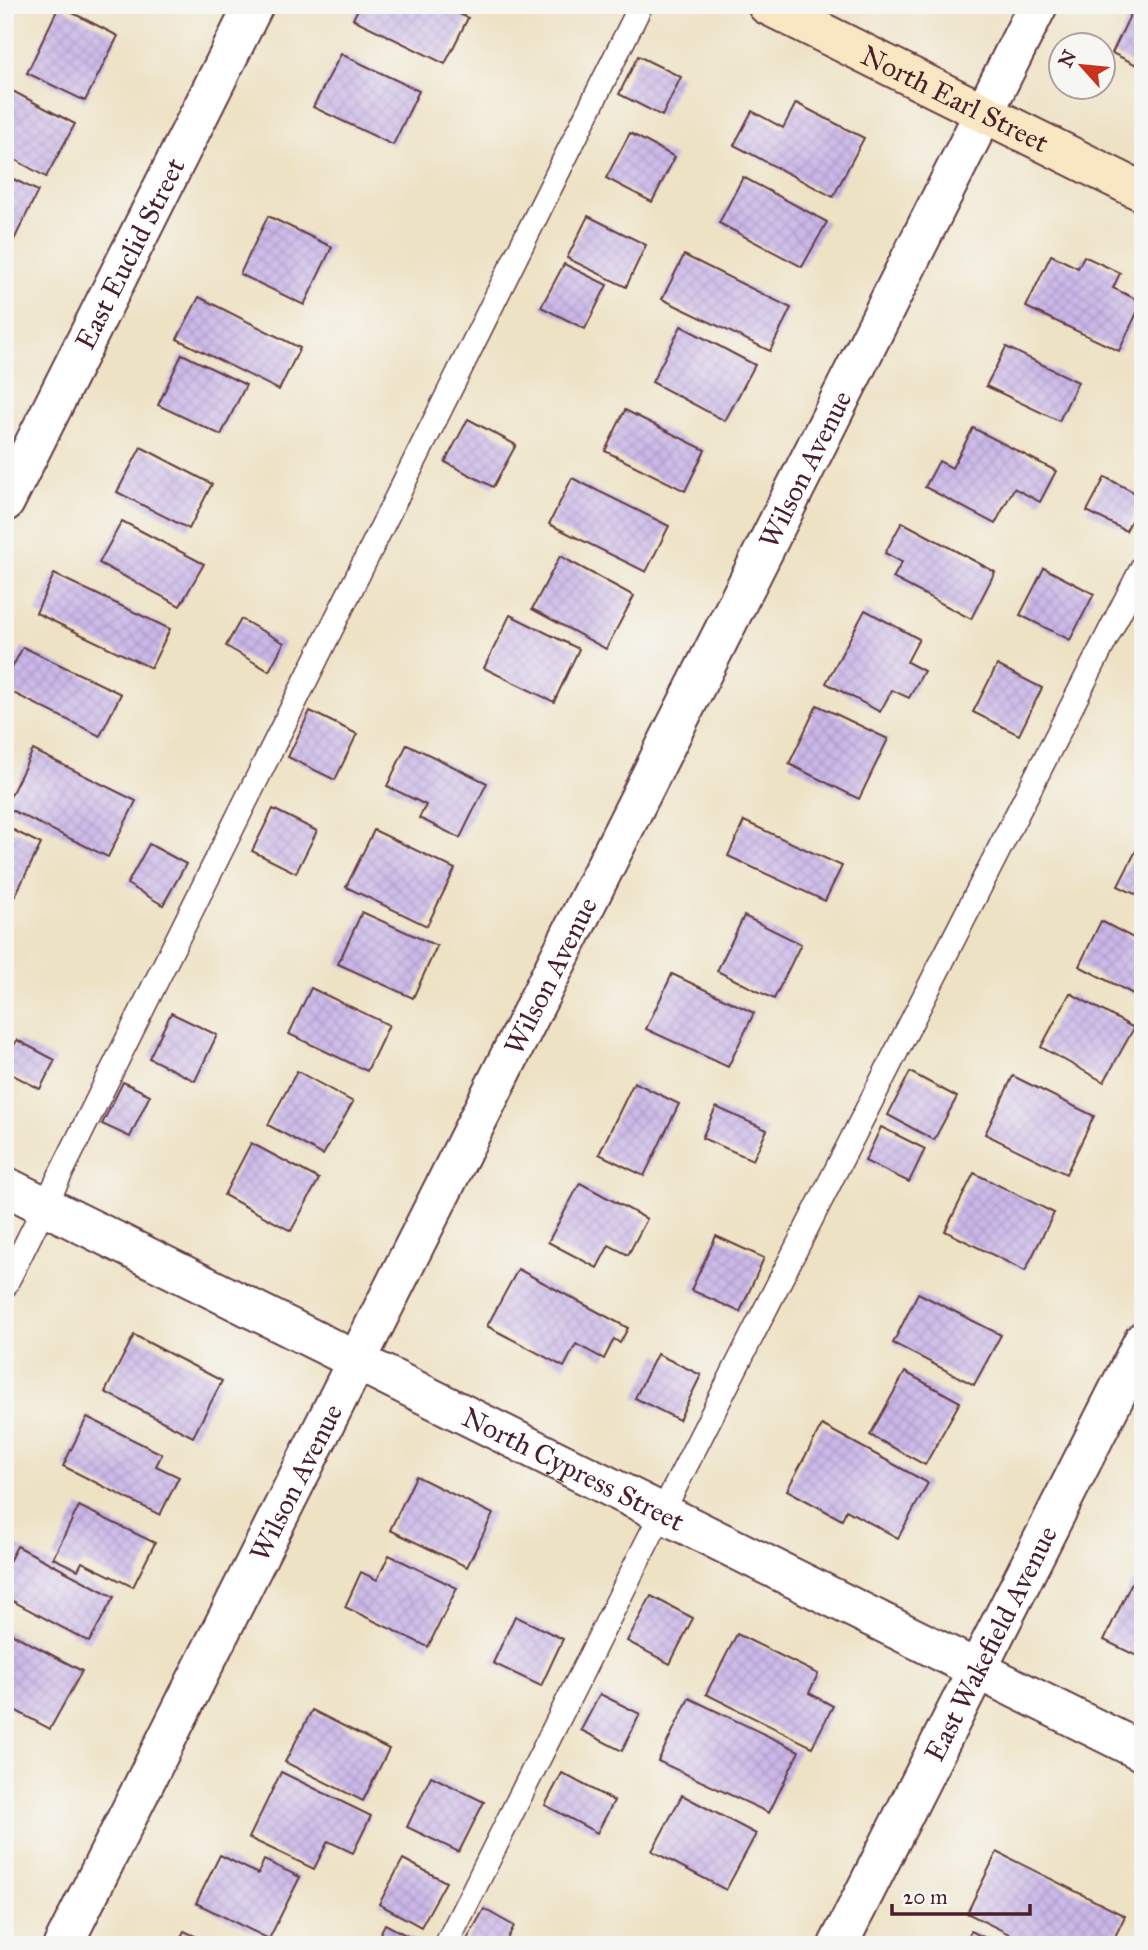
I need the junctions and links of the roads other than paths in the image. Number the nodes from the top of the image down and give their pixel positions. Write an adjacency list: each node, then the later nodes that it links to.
1 (254, 5): 7 (street, East Euclid Street)
2 (640, 5): 10 (lane)
3 (767, 5): 5 (street, North Earl Street)
4 (1038, 5): 5 (street, Wilson Avenue)
5 (981, 113): 6 (street, North Earl Street); 13 (street, Wilson Avenue)
6 (1143, 192)
7 (5, 502)
8 (1143, 566): 14 (lane)
9 (5, 1186): 10 (street, North Cypress Street)
10 (45, 1207): 11 (lane); 13 (street, North Cypress Street)
11 (5, 1286)
12 (1143, 1341): 15 (street, East Wakefield Avenue)
13 (354, 1362): 14 (street, North Cypress Street); 17 (street, Wilson Avenue)
14 (662, 1512): 15 (street, North Cypress Street); 18 (lane)
15 (976, 1670): 16 (street, North Cypress Street); 19 (street, East Wakefield Avenue)
16 (1143, 1752)
17 (64, 1945)
18 (446, 1945)
19 (838, 1945)

